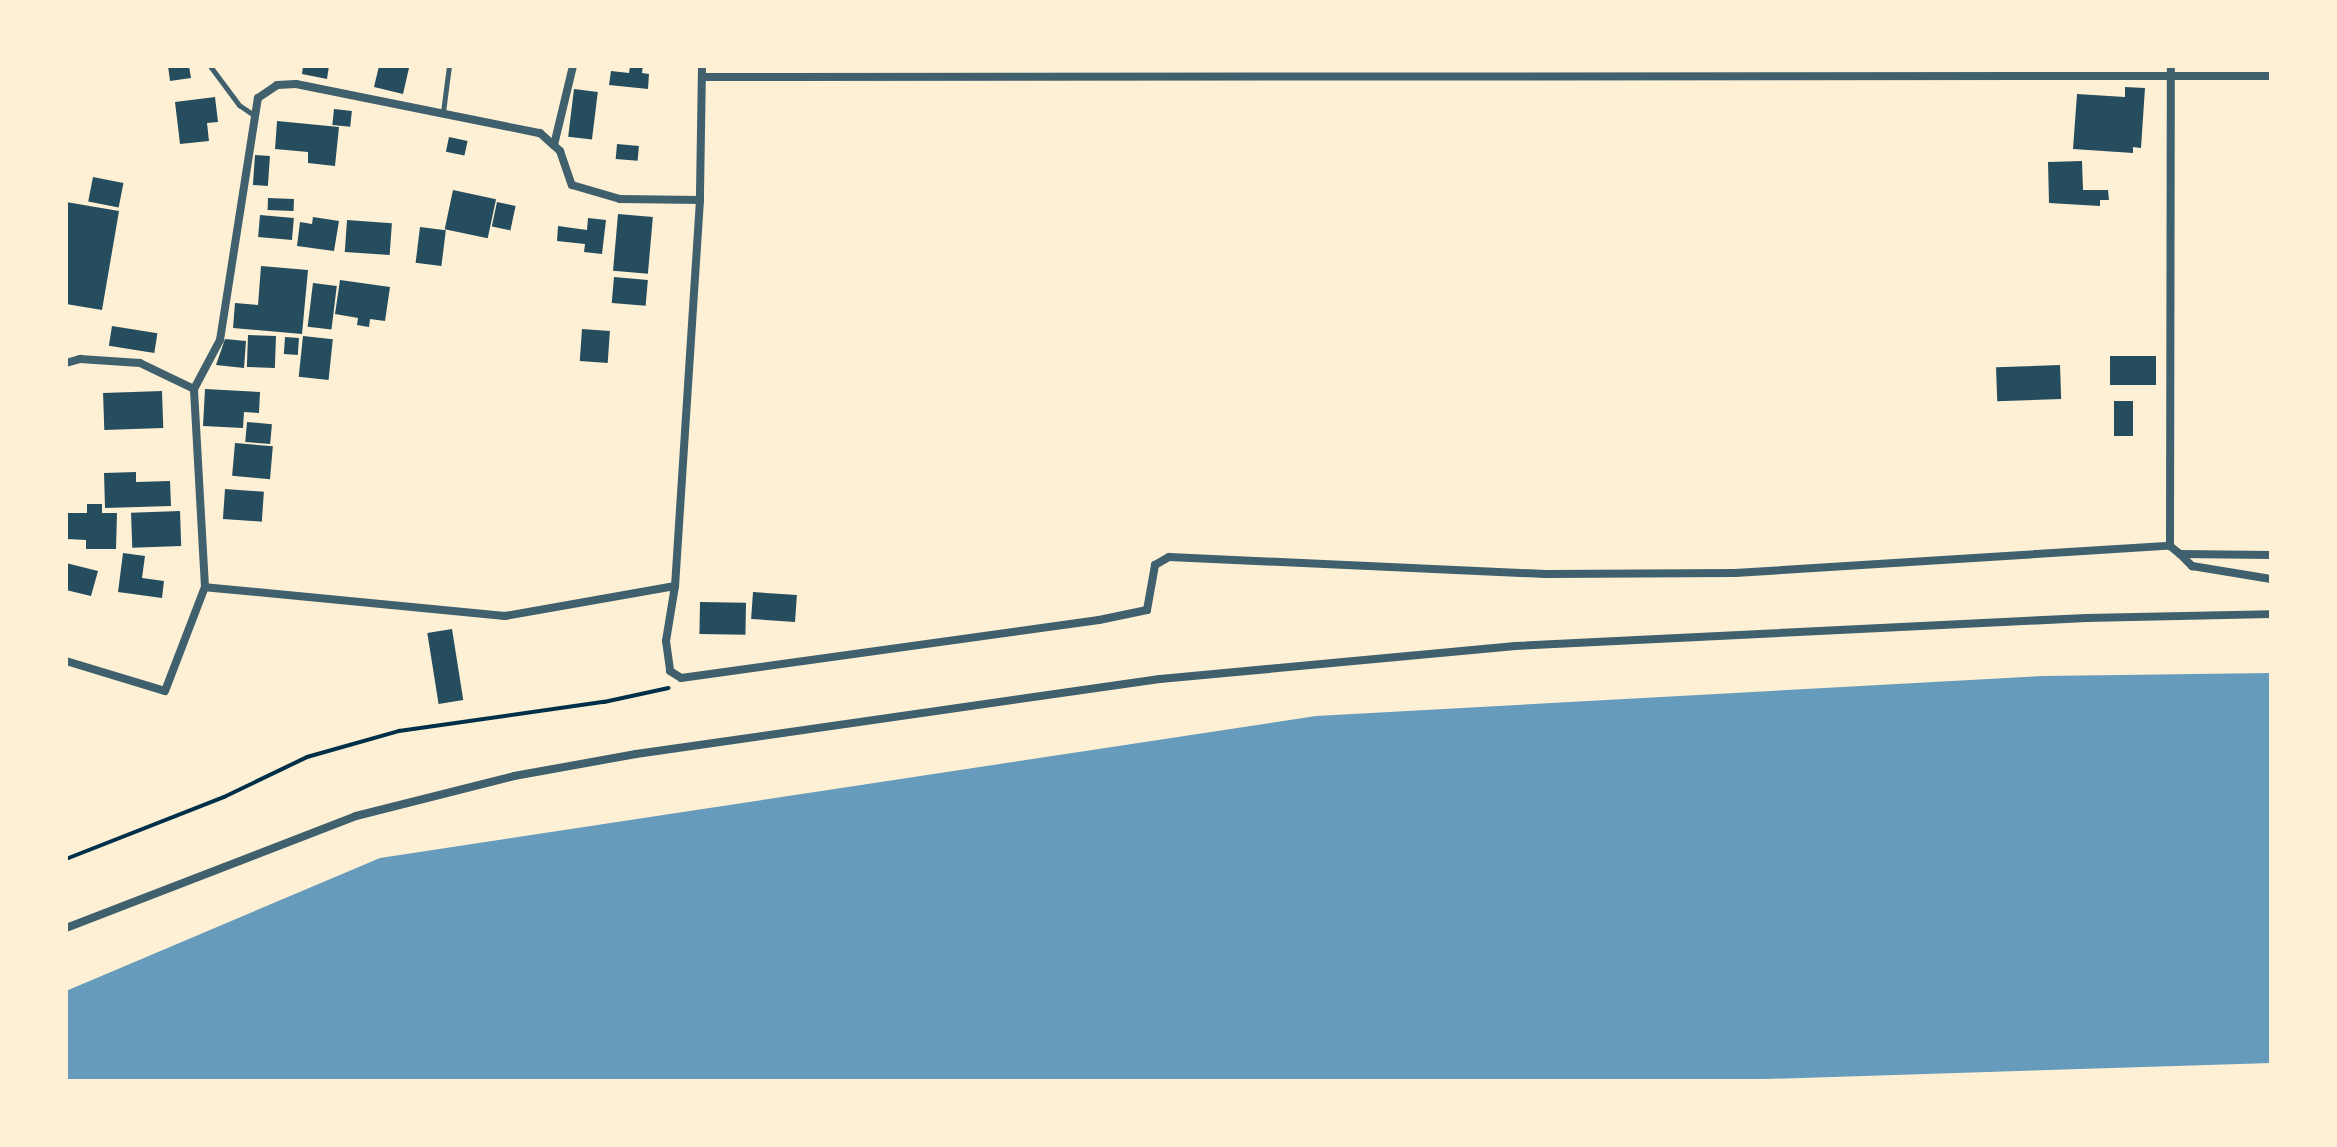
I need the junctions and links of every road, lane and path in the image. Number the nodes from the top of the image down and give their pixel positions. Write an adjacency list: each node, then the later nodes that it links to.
1 (210, 66): 9 (lane)
2 (449, 66): 8 (lane)
3 (573, 66): 10 (street)
4 (702, 66): 7 (street)
5 (2171, 71): 6 (street); 7 (street); 14 (street)
6 (2271, 76)
7 (703, 77): 11 (street)
8 (443, 112): 9 (street); 10 (street)
9 (255, 116): 13 (street)
10 (554, 145): 11 (street)
11 (700, 200): 18 (street)
12 (66, 363): 13 (street)
13 (194, 389): 19 (street)
14 (2170, 546): 15 (street); 22 (street)
15 (2180, 554): 16 (street); 17 (street)
16 (2271, 555)
17 (2271, 579)
18 (675, 586): 19 (street); 22 (street)
19 (205, 587): 21 (street)
20 (2271, 614): 24 (street)
21 (66, 661)
22 (681, 678): 23 (path)
23 (66, 859)
24 (66, 928)

